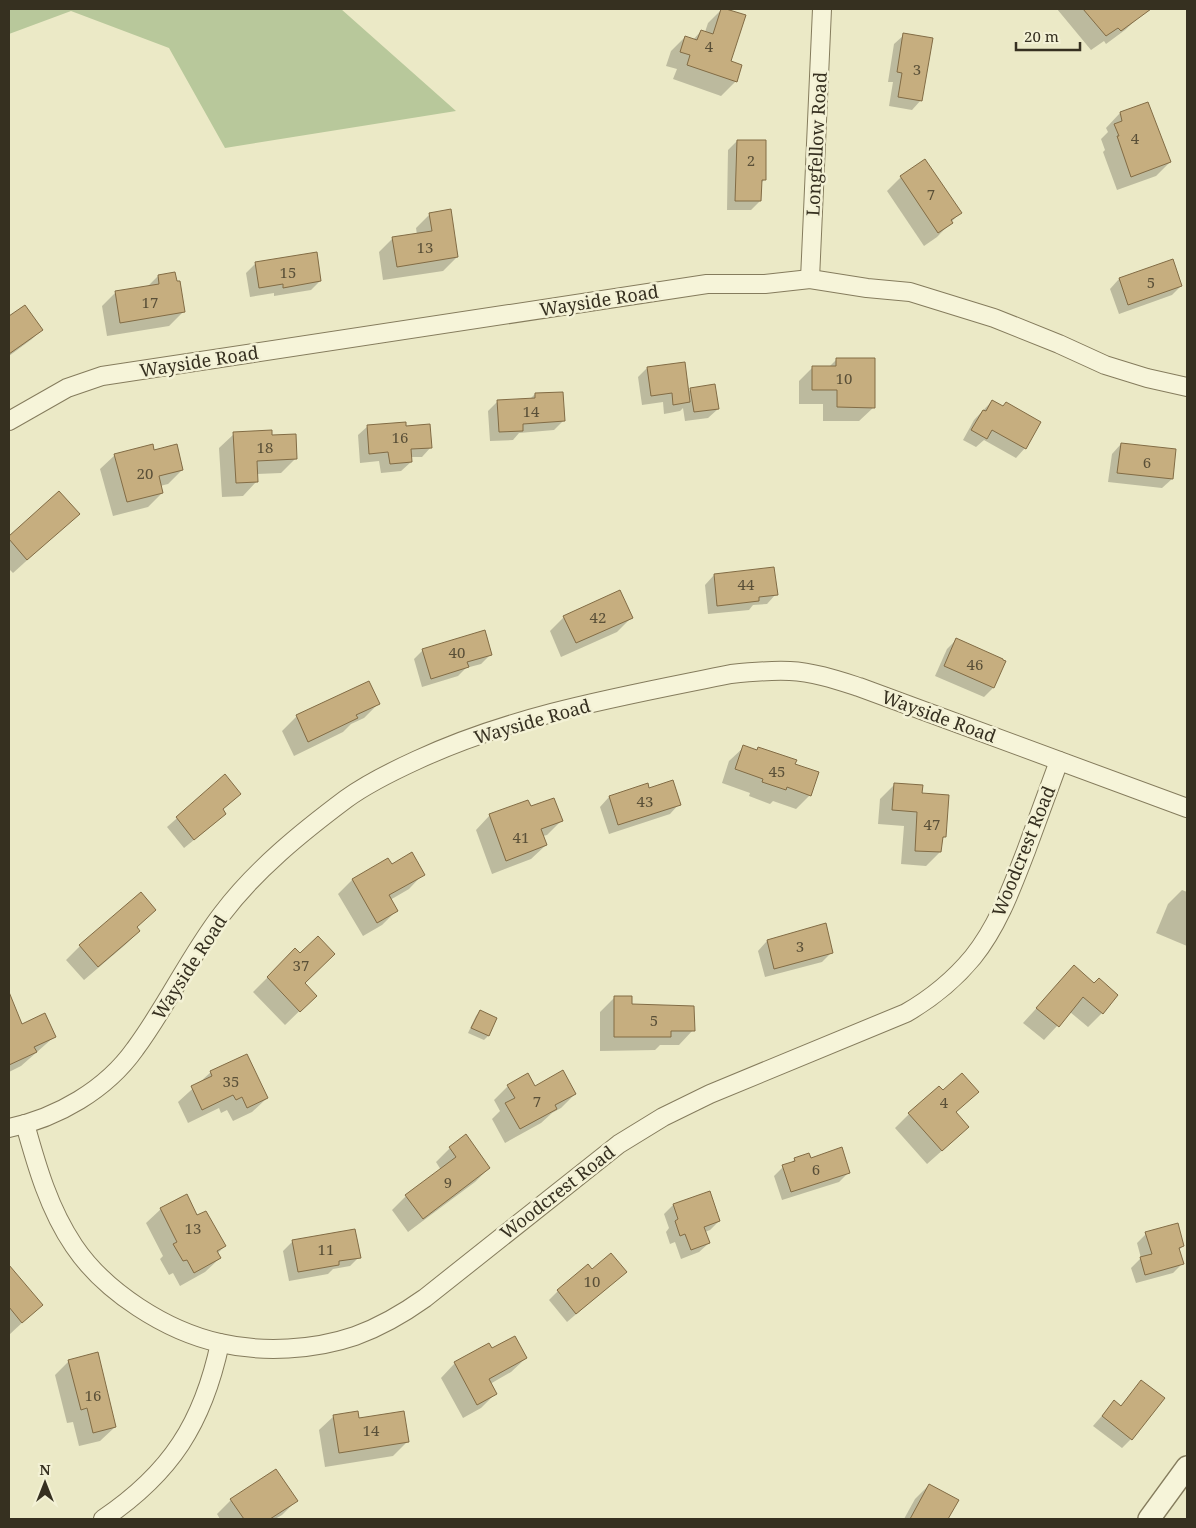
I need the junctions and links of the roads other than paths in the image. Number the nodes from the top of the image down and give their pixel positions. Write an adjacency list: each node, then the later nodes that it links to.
1 (822, 9): 2 (street, Longfellow Road)
2 (810, 279): 3 (street, Wayside Road); 4 (street, Wayside Road)
3 (1187, 387)
4 (9, 421)
5 (1059, 761): 6 (street, Wayside Road); 7 (street, Wayside Road); 8 (street, Woodcrest Road)
6 (1187, 808)
7 (17, 1126): 8 (street, Woodcrest Road)
8 (220, 1343): 10 (street)
9 (1187, 1467): 11 (street)
10 (103, 1519)
11 (1149, 1519)

